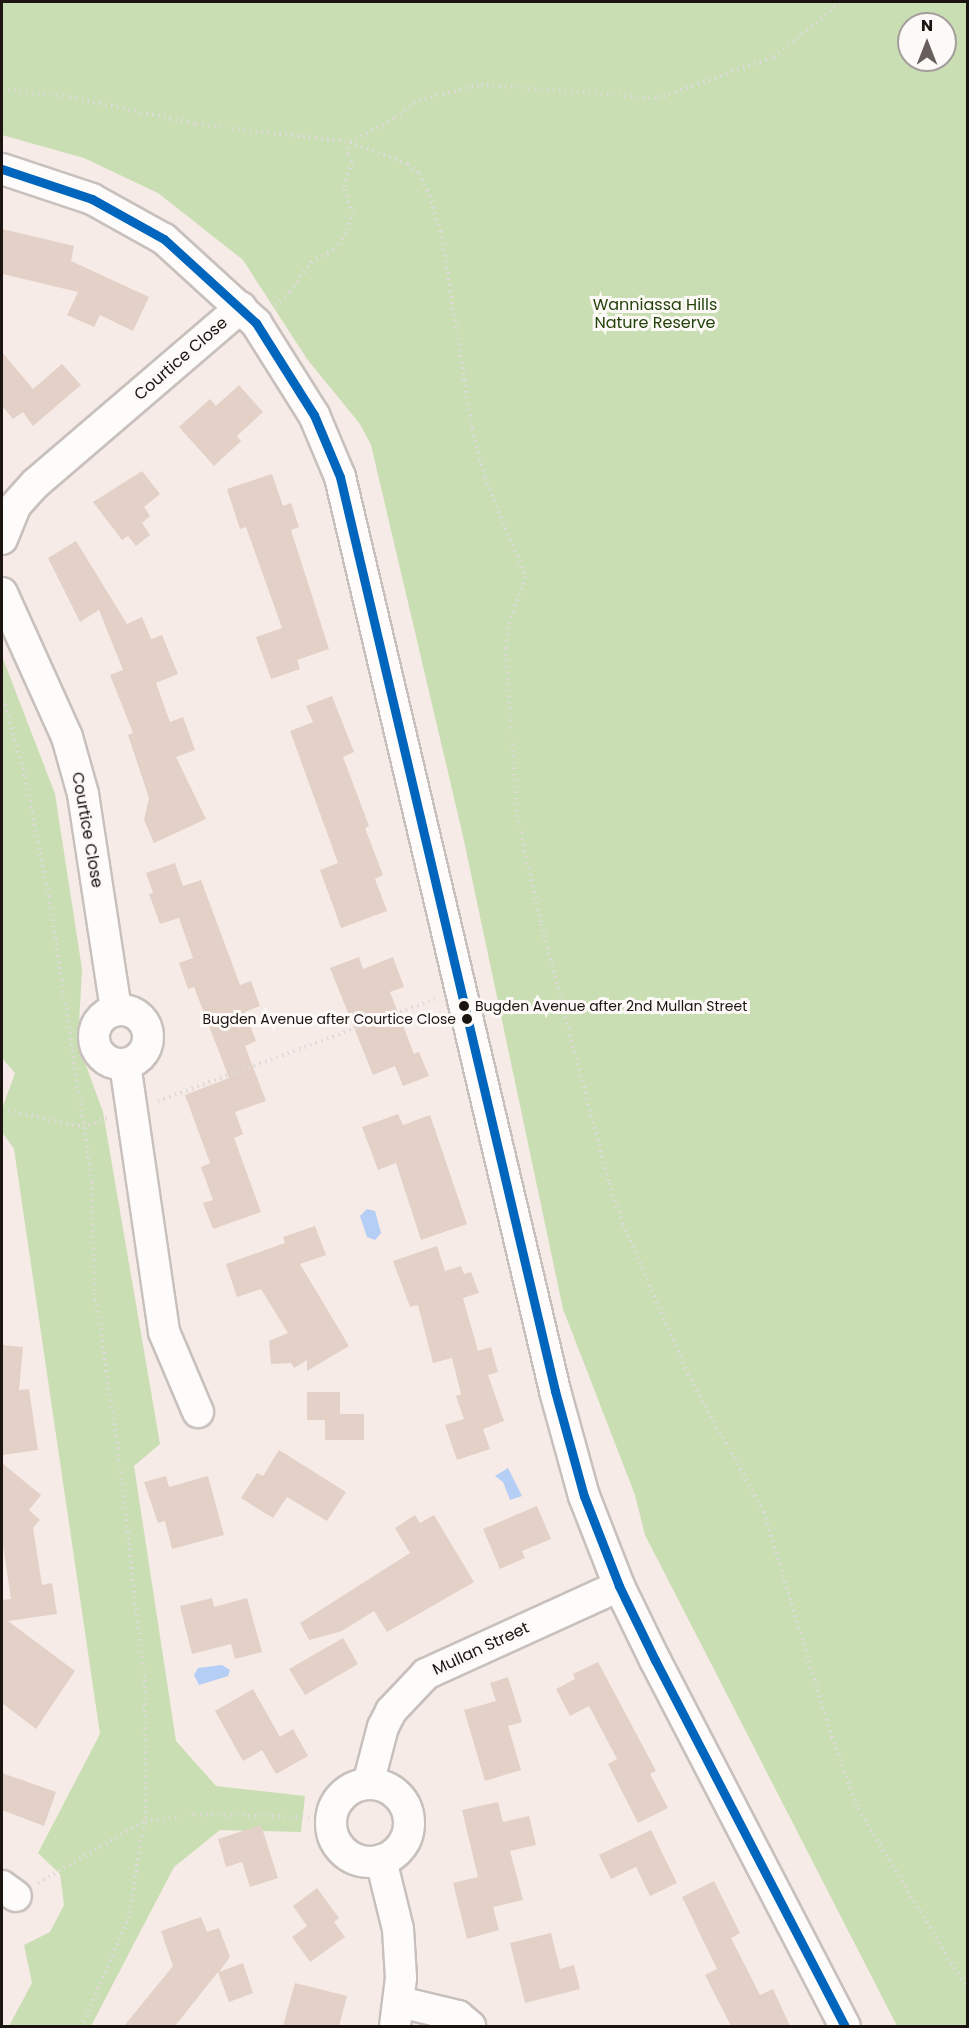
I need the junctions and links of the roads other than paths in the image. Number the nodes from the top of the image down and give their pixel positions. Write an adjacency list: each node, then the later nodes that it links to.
1 (2, 169): 2 (street)
2 (241, 307): 3 (street, Courtice Close); 7 (street)
3 (8, 502): 4 (street, Courtice Close)
4 (2, 539)
5 (2, 593): 6 (street, Courtice Close)
6 (198, 1412)
7 (619, 1587): 8 (street, Mullan Street); 12 (street)
8 (368, 1784): 9 (street); 9 (street)
9 (381, 1860): 10 (street)
10 (398, 2014): 11 (street)
11 (470, 2026)
12 (845, 2026)

